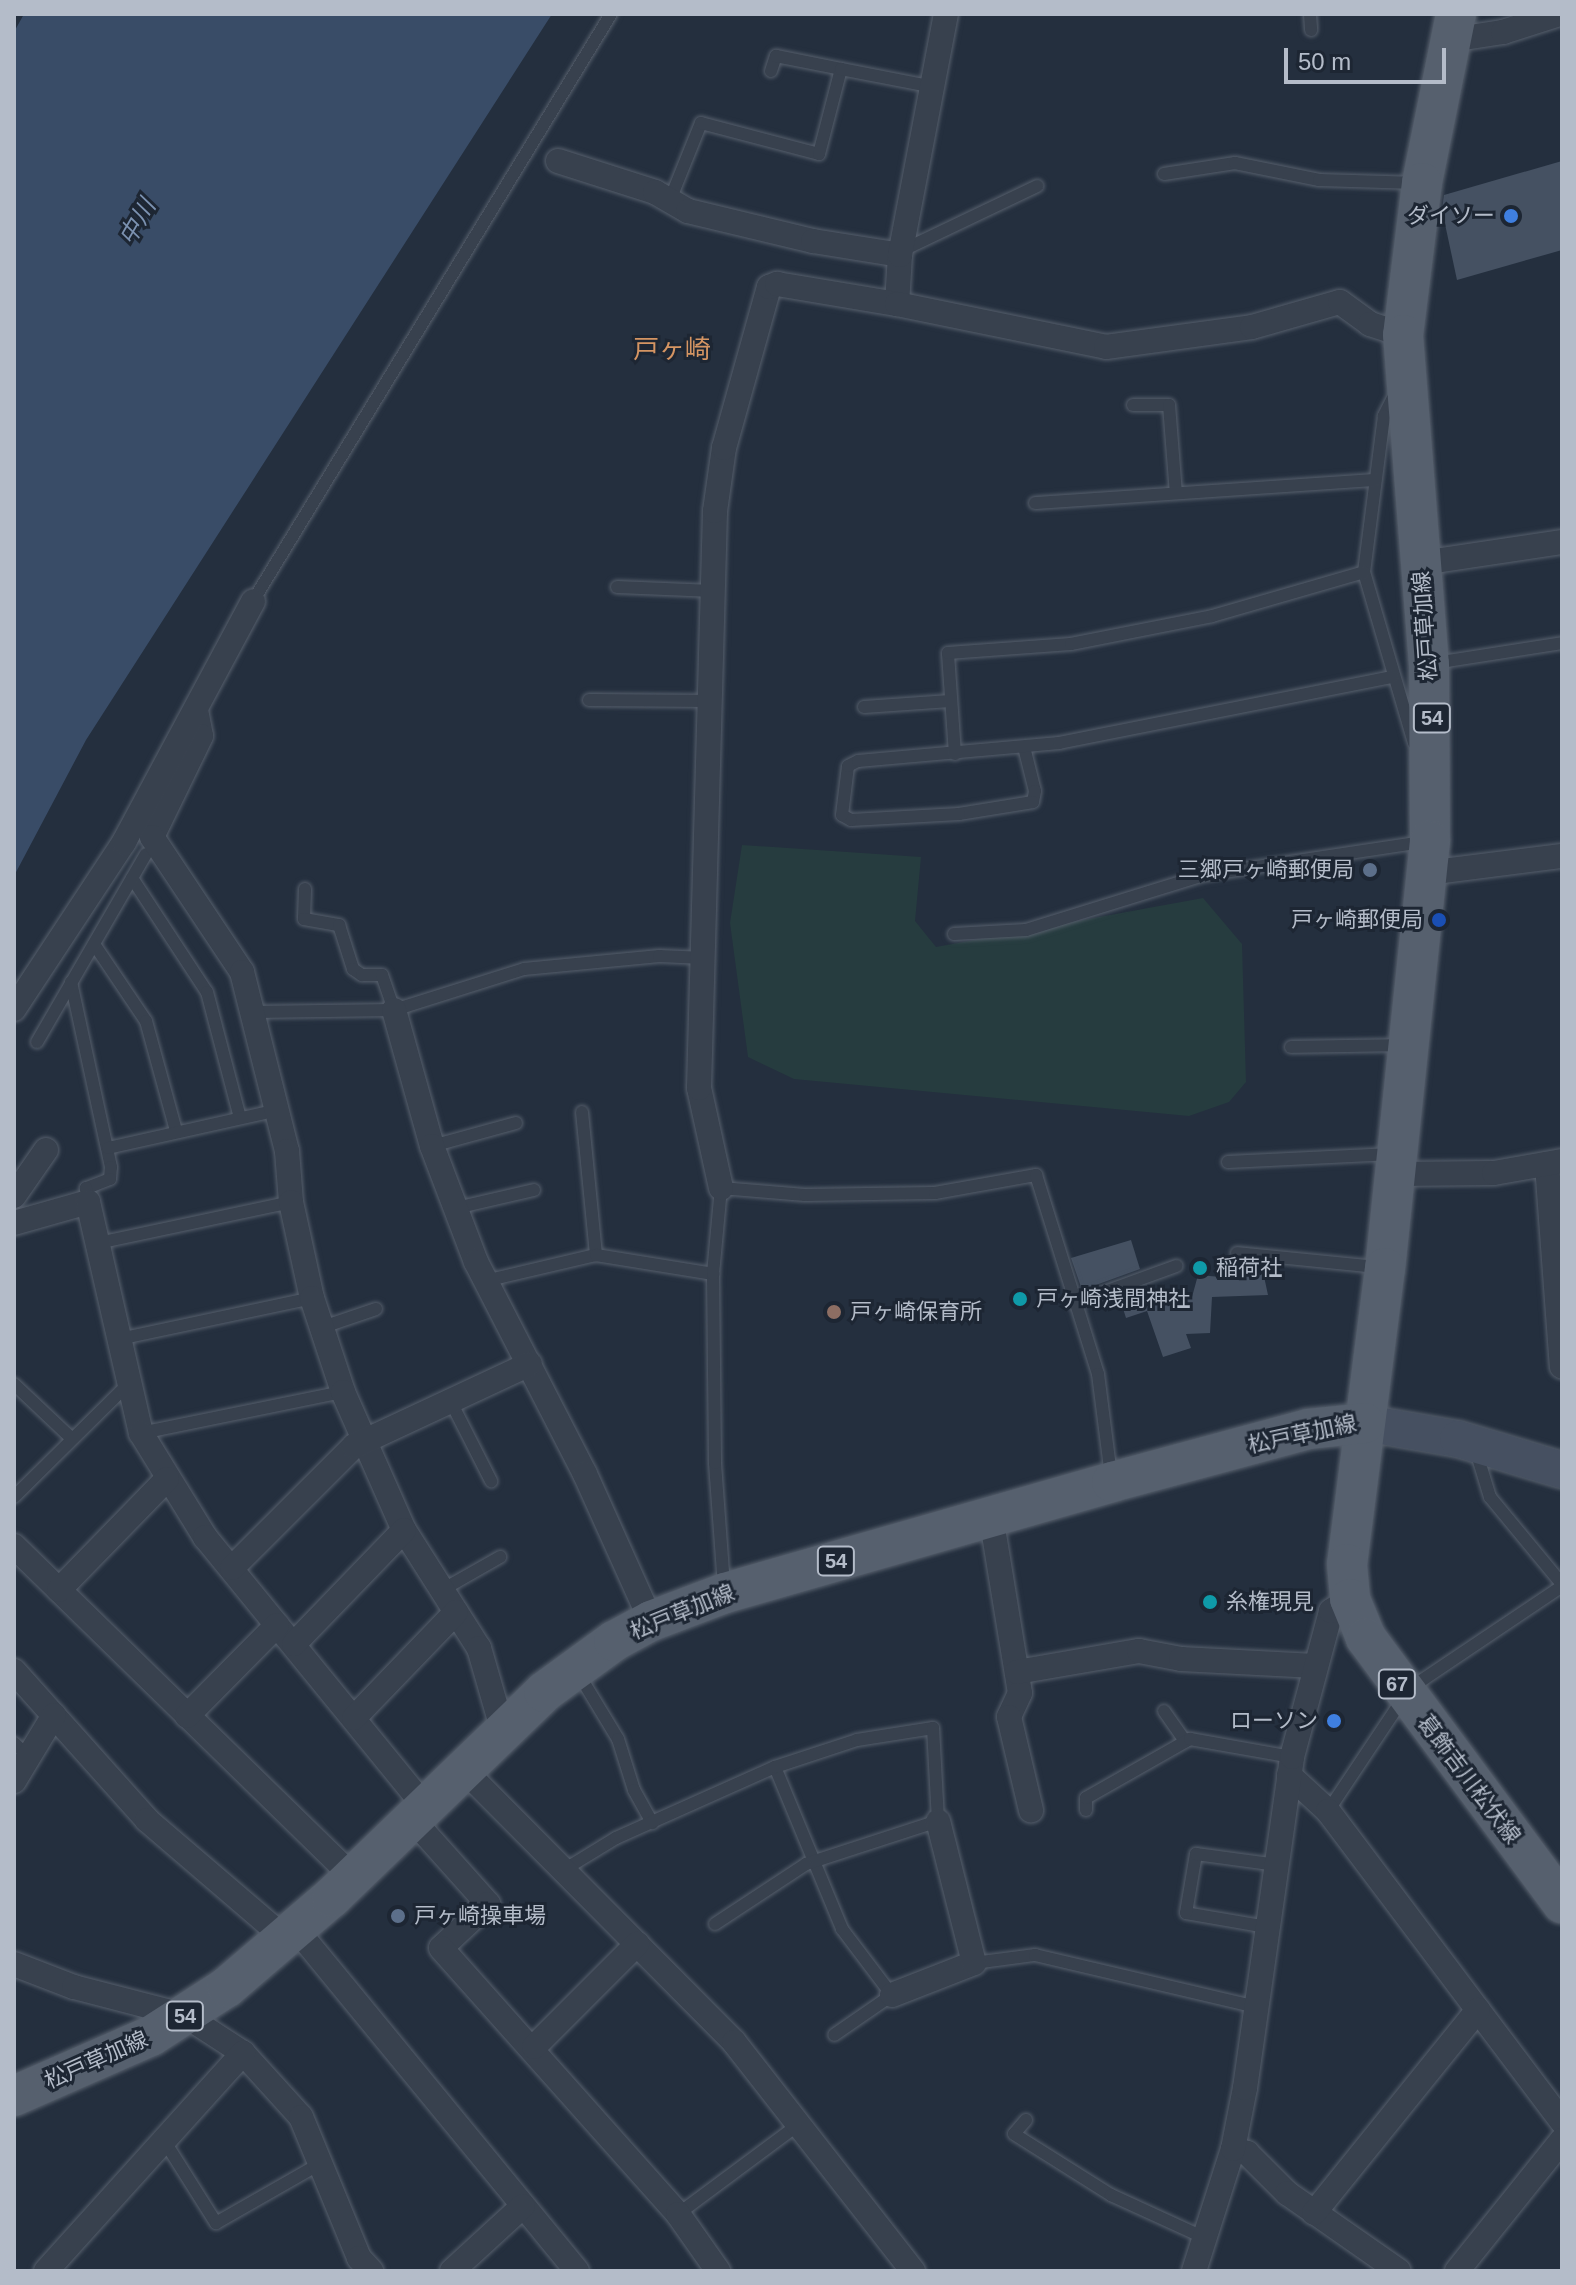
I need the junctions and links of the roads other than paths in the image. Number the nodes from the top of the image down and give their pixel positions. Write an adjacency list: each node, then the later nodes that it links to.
1 (611, 14): 28 (lane)
2 (946, 14): 9 (street)
3 (1310, 14): 6 (lane)
4 (1559, 14): 5 (street)
5 (1454, 27): 12 (main road, 松戸草加線 / 54)
6 (1311, 30)
7 (841, 69): 8 (lane); 9 (lane); 14 (lane)
8 (771, 71)
9 (929, 86): 15 (street)
10 (558, 161): 14 (street)
11 (1164, 174): 12 (lane)
12 (1422, 183): 17 (main road, 松戸草加線 / 54)
13 (1037, 186): 15 (lane)
14 (670, 200): 15 (street)
15 (900, 253): 16 (street)
16 (897, 304): 17 (street); 27 (street)
17 (1403, 335): 18 (main road, 松戸草加線 / 54)
18 (1403, 378): 20 (lane); 24 (main road, 松戸草加線 / 54)
19 (1133, 405): 21 (lane)
20 (1375, 480): 21 (lane); 25 (lane)
21 (1176, 493): 22 (lane)
22 (1035, 503)
23 (1562, 542): 24 (street)
24 (1421, 563): 30 (main road, 松戸草加線 / 54)
25 (1364, 572): 31 (lane); 34 (lane)
26 (617, 587): 27 (lane)
27 (713, 591): 33 (street)
28 (253, 601): 36 (street)
29 (1562, 643): 30 (lane)
30 (1429, 664): 39 (main road, 松戸草加線 / 54)
31 (1392, 677): 37 (lane); 39 (lane)
32 (589, 700): 33 (lane)
33 (711, 701): 48 (street)
34 (950, 701): 35 (lane); 38 (lane)
35 (864, 707)
36 (196, 710): 45 (street); 52 (street)
37 (1024, 747): 38 (lane); 38 (lane)
38 (955, 754)
39 (1431, 782): 42 (main road, 松戸草加線 / 54)
40 (146, 854): 43 (lane)
41 (1562, 856): 42 (street)
42 (1428, 857): 46 (lane); 54 (main road, 松戸草加線 / 54)
43 (132, 878): 47 (lane); 58 (lane)
44 (305, 889): 51 (lane)
45 (63, 932): 47 (lane); 50 (street)
46 (954, 934)
47 (92, 946): 49 (lane); 60 (lane)
48 (706, 959): 51 (lane); 67 (street)
49 (71, 982): 53 (lane); 62 (lane)
50 (14, 1009)
51 (394, 1010): 52 (lane); 61 (street)
52 (254, 1012): 71 (street)
53 (37, 1042)
54 (1409, 1045): 55 (lane); 66 (main road, 松戸草加線 / 54)
55 (1291, 1047)
56 (582, 1112): 76 (lane)
57 (264, 1113): 58 (lane)
58 (240, 1118): 60 (lane)
59 (516, 1123): 61 (lane)
60 (176, 1131): 62 (lane)
61 (432, 1146): 72 (street)
62 (108, 1148): 70 (lane)
63 (46, 1150): 69 (street)
64 (1228, 1162): 66 (lane)
65 (1555, 1162): 66 (street); 87 (street)
66 (1396, 1164): 78 (main road, 松戸草加線 / 54)
67 (721, 1188): 79 (lane); 82 (lane)
68 (534, 1190): 72 (lane)
69 (14, 1196)
70 (88, 1202): 73 (street); 74 (street)
71 (291, 1202): 74 (lane); 81 (street)
72 (456, 1208): 80 (street)
73 (14, 1223)
74 (98, 1243): 85 (street)
75 (1237, 1253): 78 (lane)
76 (596, 1255): 79 (lane); 80 (lane)
77 (1176, 1266): 82 (lane)
78 (1385, 1268): 92 (main road, 松戸草加線 / 54)
79 (713, 1274): 110 (lane)
80 (489, 1280): 86 (street)
81 (312, 1298): 84 (street); 85 (lane)
82 (1074, 1303): 100 (lane)
83 (376, 1309): 84 (lane)
84 (323, 1327): 90 (street)
85 (119, 1339): 89 (street)
86 (530, 1364): 91 (street); 113 (street)
87 (1562, 1366)
88 (14, 1384): 94 (lane)
89 (127, 1385): 93 (street); 94 (lane)
90 (343, 1392): 93 (lane); 95 (street)
91 (451, 1402): 95 (street); 99 (lane)
92 (1365, 1423): 96 (street); 100 (main road, 松戸草加線 / 54); 111 (main road, 葛飾吉川松伏線 / 67)
93 (141, 1433): 98 (street)
94 (70, 1437): 101 (lane)
95 (361, 1442): 103 (street); 106 (street)
96 (1474, 1442): 97 (street); 107 (lane)
97 (1560, 1465)
98 (167, 1479): 106 (street); 108 (street)
99 (491, 1481)
100 (1112, 1482): 102 (main road, 松戸草加線 / 54)
101 (14, 1497)
102 (991, 1516): 110 (main road, 松戸草加線 / 54); 119 (street)
103 (404, 1530): 109 (street); 115 (street)
104 (14, 1546): 108 (street)
105 (500, 1557): 109 (lane)
106 (232, 1568): 114 (street)
107 (1562, 1585): 120 (lane)
108 (59, 1590): 123 (street)
109 (442, 1590): 112 (street)
110 (725, 1593): 113 (main road, 松戸草加線 / 54)
111 (1350, 1599): 116 (street); 120 (main road, 葛飾吉川松伏線 / 67)
112 (456, 1612): 124 (street); 125 (street)
113 (651, 1621): 117 (main road, 松戸草加線 / 54)
114 (277, 1625): 115 (street); 123 (street)
115 (294, 1644): 124 (street)
116 (1315, 1666): 119 (street); 128 (street)
117 (575, 1667): 125 (main road, 松戸草加線 / 54); 137 (lane)
118 (14, 1671): 122 (street)
119 (1017, 1672): 132 (street)
120 (1404, 1694): 134 (lane); 142 (main road, 葛飾吉川松伏線 / 67)
121 (1164, 1711): 126 (lane)
122 (54, 1715): 127 (street); 145 (street)
123 (187, 1716): 141 (street)
124 (354, 1718): 135 (street)
125 (503, 1731): 130 (main road, 松戸草加線 / 54)
126 (1185, 1741): 128 (lane); 133 (lane)
127 (21, 1750): 131 (street)
128 (1291, 1766): 134 (street); 139 (street)
129 (775, 1767): 136 (lane); 137 (lane); 138 (lane)
130 (464, 1770): 135 (main road, 松戸草加線 / 54); 140 (street)
131 (14, 1781)
132 (1031, 1810)
133 (1086, 1810)
134 (1328, 1811): 151 (street)
135 (419, 1813): 141 (main road, 松戸草加線 / 54); 154 (street)
136 (938, 1821): 138 (lane); 147 (street)
137 (652, 1823): 140 (lane)
138 (813, 1861): 143 (lane); 149 (lane)
139 (1277, 1865): 144 (street); 144 (lane)
140 (562, 1871): 146 (street)
141 (353, 1877): 145 (main road, 松戸草加線 / 54)
142 (1562, 1903)
143 (715, 1924)
144 (1267, 1927): 150 (street)
145 (291, 1934): 152 (main road, 松戸草加線 / 54); 164 (street)
146 (637, 1944): 154 (street); 159 (street)
147 (974, 1963): 149 (street); 150 (lane)
148 (14, 1964): 152 (street)
149 (892, 1995): 153 (lane)
150 (1256, 2007): 162 (street)
151 (1478, 2010): 158 (street); 165 (street)
152 (186, 2016): 155 (street); 156 (main road, 松戸草加線 / 54)
153 (834, 2035)
154 (534, 2047): 166 (street)
155 (243, 2053): 161 (street); 163 (street)
156 (14, 2096)
157 (1026, 2120): 167 (lane)
158 (1562, 2122)
159 (799, 2124): 166 (lane); 173 (street)
160 (1562, 2140): 176 (street)
161 (165, 2142): 163 (lane); 168 (street)
162 (1233, 2149): 165 (street); 167 (street)
163 (321, 2163): 169 (street)
164 (523, 2206): 170 (street); 171 (street)
165 (1314, 2213): 175 (street)
166 (678, 2214): 172 (street)
167 (1205, 2238): 174 (street)
168 (46, 2271)
169 (371, 2271)
170 (452, 2271)
171 (577, 2271)
172 (718, 2271)
173 (913, 2271)
174 (1194, 2271)
175 (1399, 2271)
176 (1457, 2271)

